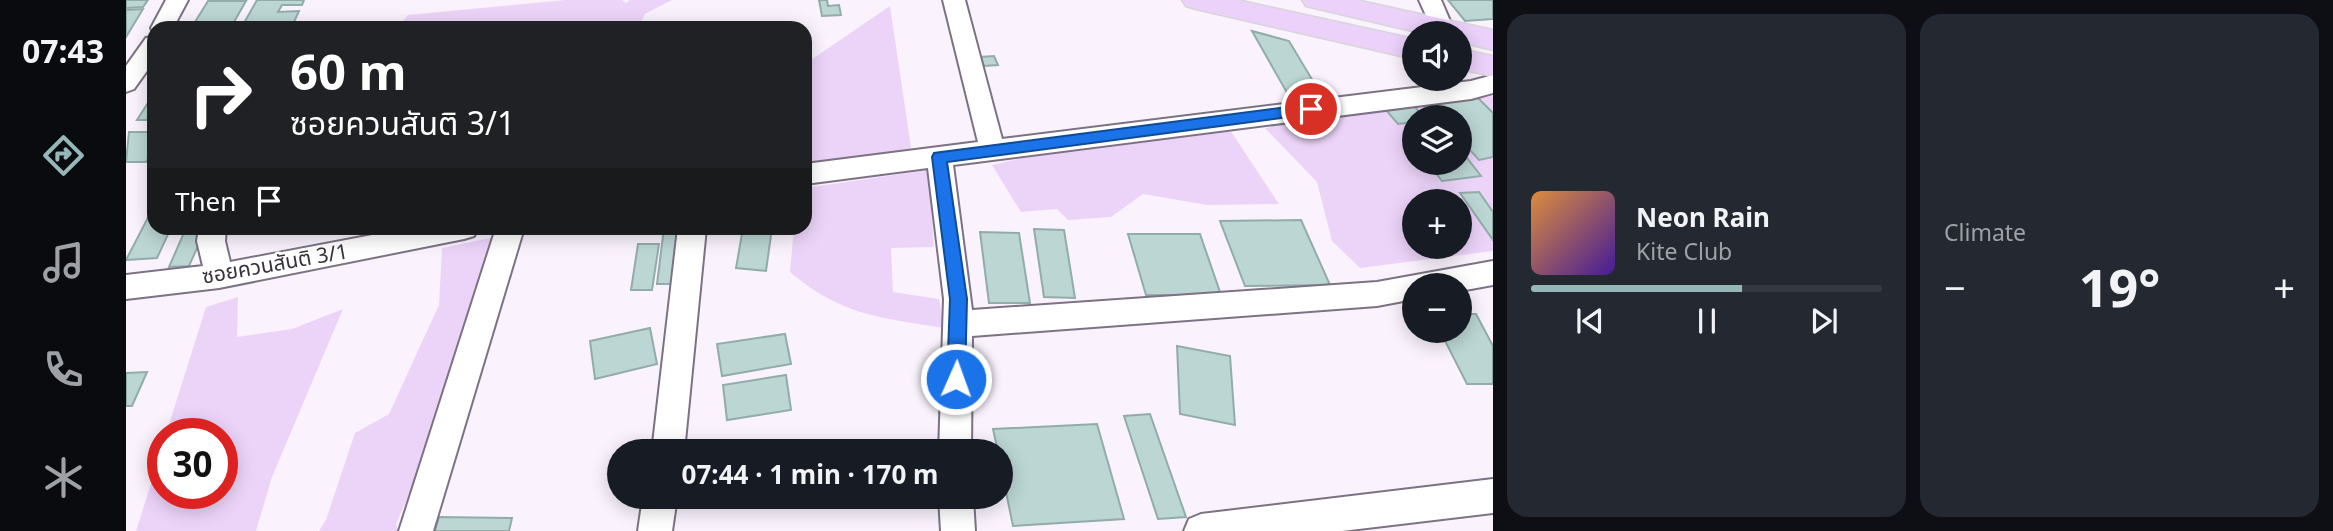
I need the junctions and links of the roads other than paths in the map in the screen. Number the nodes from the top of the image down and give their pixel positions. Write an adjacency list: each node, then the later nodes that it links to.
1 (177, 0): 6 (street)
2 (954, 0): 17 (street)
3 (1196, 0): 11 (main road)
4 (1316, 0): 7 (main road)
5 (1430, 0): 8 (street)
6 (166, 21)
7 (1407, 21)
8 (1439, 21)
9 (1472, 35): 10 (main road)
10 (1493, 40)
11 (1402, 46)
12 (147, 54): 15 (street)
13 (1472, 62): 14 (main road)
14 (1493, 66)
15 (126, 83)
16 (1493, 84): 17 (street)
17 (992, 148): 18 (street)
18 (939, 157): 19 (street); 29 (street)
19 (812, 173)
20 (212, 235): 25 (street)
21 (438, 235): 25 (street, ซอยควนสันติ 3/1)
22 (508, 235): 35 (street)
23 (691, 235): 30 (street)
24 (1493, 273): 26 (street)
25 (219, 276): 27 (street, ซอยควนสันติ 3/1)
26 (1472, 277)
27 (126, 287)
28 (1402, 290): 29 (street)
29 (958, 324): 31 (street)
30 (669, 439)
31 (955, 439)
32 (1493, 496): 38 (street)
33 (658, 509): 36 (street)
34 (957, 509): 37 (street)
35 (416, 531)
36 (655, 531)
37 (958, 531)
38 (1201, 531)

